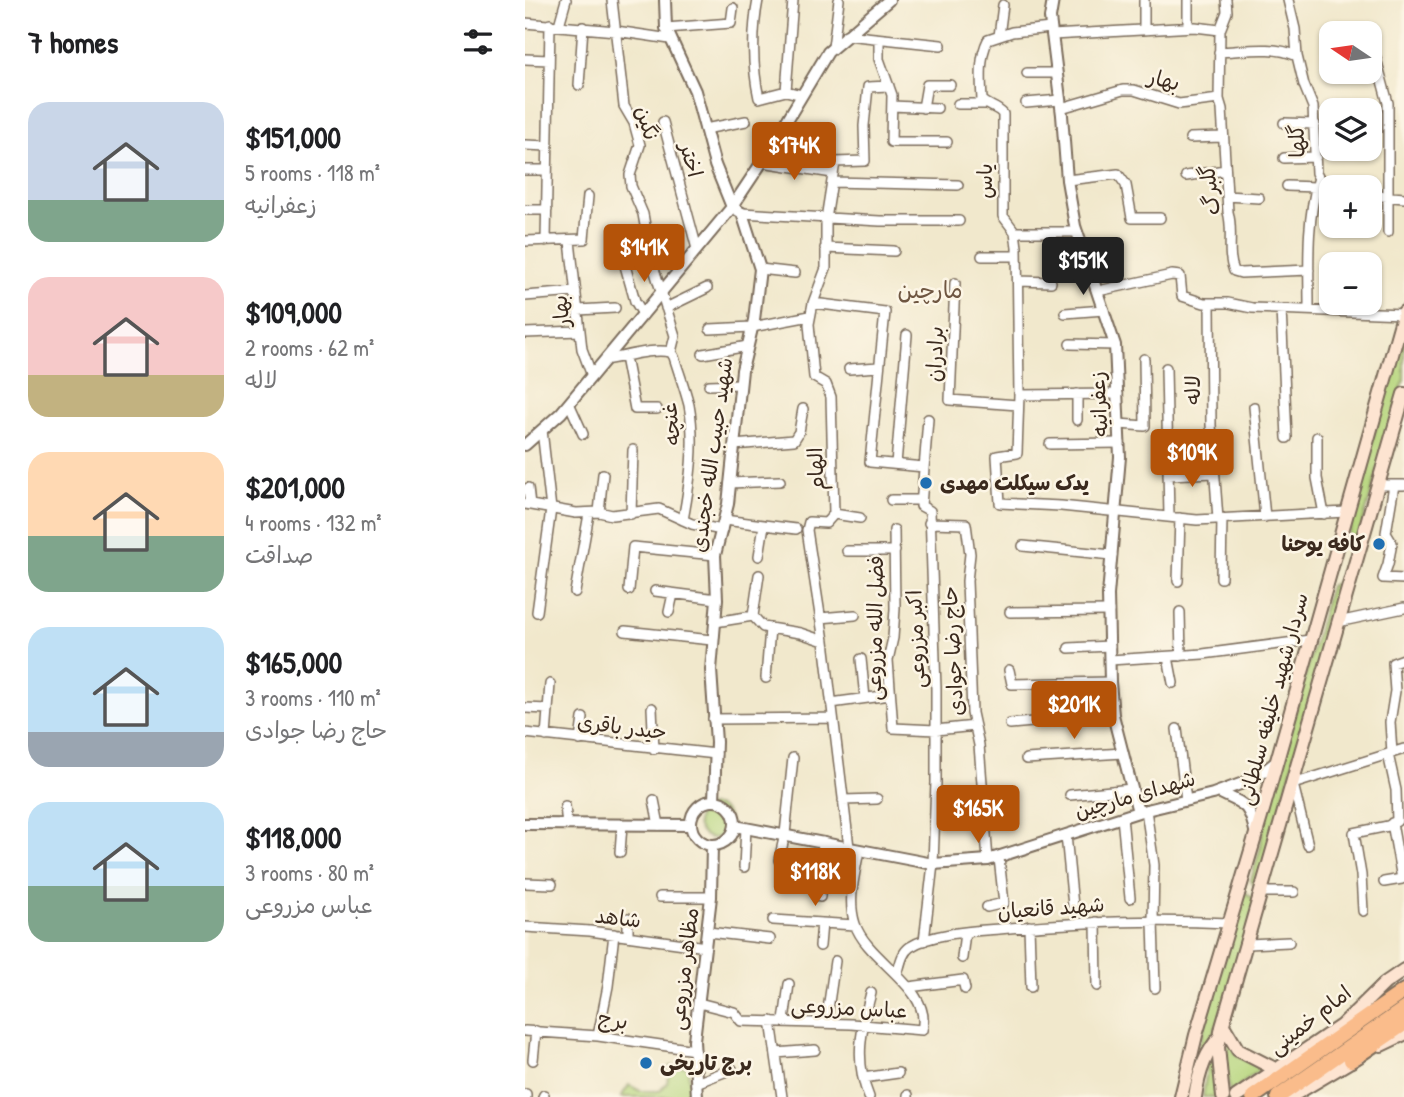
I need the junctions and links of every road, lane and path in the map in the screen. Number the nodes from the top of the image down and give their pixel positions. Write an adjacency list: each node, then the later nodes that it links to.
1 (566, 0): 16 (street)
2 (612, 0): 21 (street, نگین)
3 (665, 0): 23 (street)
4 (758, 0): 39 (street)
5 (793, 0): 39 (street)
6 (839, 0): 28 (street)
7 (889, 0): 24 (street)
8 (1053, 0): 22 (street, زعفرانیه)
9 (1144, 0): 19 (street)
10 (1188, 0): 18 (street)
11 (1226, 0): 20 (street, گلبرگ)
12 (1288, 0): 30 (street, گلها)
13 (1003, 5): 25 (street)
14 (733, 8): 23 (street)
15 (525, 23): 16 (street)
16 (554, 24): 17 (street); 32 (street)
17 (583, 27): 21 (street); 36 (street)
18 (1188, 27): 19 (street); 20 (street)
19 (1144, 30): 22 (street)
20 (1220, 30): 29 (street, گلبرگ)
21 (616, 31): 23 (street); 104 (street, نگین)
22 (1051, 32): 25 (street); 34 (street, زعفرانیه)
23 (668, 34): 53 (street, شهید حبیب الله خجندی)
24 (846, 35): 26 (street); 28 (street)
25 (999, 36): 44 (street, یاس)
26 (879, 39): 27 (street); 38 (street)
27 (941, 45)
28 (833, 47): 40 (street)
29 (1219, 52): 30 (street); 41 (street, گلبرگ)
30 (1297, 56): 52 (street, گلها)
31 (525, 59): 32 (street)
32 (549, 60): 58 (street)
33 (1027, 73): 34 (street)
34 (1056, 73): 45 (street, زعفرانیه)
35 (1383, 84): 74 (street)
36 (579, 85)
37 (950, 85): 47 (street)
38 (888, 86): 46 (street); 66 (street, الهام)
39 (786, 91): 40 (street)
40 (802, 95): 61 (street)
41 (1219, 99): 45 (street, بهار); 54 (street, گلبرگ)
42 (1026, 103): 45 (street, بهار)
43 (958, 104): 44 (street)
44 (986, 104): 83 (street, یاس)
45 (1060, 104): 67 (street, زعفرانیه)
46 (892, 106): 47 (street); 56 (street)
47 (923, 108): 48 (street)
48 (937, 108)
49 (745, 121): 53 (street)
50 (663, 122): 90 (street, اختر)
51 (1284, 123): 52 (street)
52 (1315, 124): 60 (street, گلها)
53 (705, 129): 79 (street, شهید حبیب الله خجندی)
54 (1223, 137): 55 (street); 64 (street, گلبرگ)
55 (1190, 138)
56 (947, 142)
57 (525, 145): 58 (street)
58 (548, 146): 63 (street)
59 (1284, 158): 60 (street)
60 (1316, 158): 68 (street, گلها)
61 (762, 162): 66 (street); 79 (street)
62 (525, 170): 63 (street)
63 (547, 170): 78 (street)
64 (1224, 170): 65 (street); 72 (street, گلبرگ)
65 (1186, 176)
66 (833, 178): 69 (street); 81 (street, الهام)
67 (1066, 180): 80 (street); 84 (street, زعفرانیه)
68 (1317, 184): 70 (street); 96 (street, گلها)
69 (958, 185)
70 (1287, 186)
71 (587, 196): 88 (street)
72 (1227, 196): 75 (street); 96 (street, گلبرگ)
73 (1382, 196): 74 (street)
74 (1387, 196): 76 (street); 85 (street)
75 (1259, 198)
76 (1404, 198)
77 (525, 210): 78 (street)
78 (547, 210): 87 (street)
79 (737, 210): 81 (street); 90 (street); 95 (street, شهید حبیب الله خجندی)
80 (1160, 218)
81 (826, 219): 82 (street); 89 (street, الهام)
82 (959, 221)
83 (1015, 232): 84 (street); 93 (street, یاس)
84 (1077, 232): 102 (street, زعفرانیه)
85 (1388, 232)
86 (525, 241): 87 (street)
87 (546, 241): 88 (street)
88 (570, 241): 103 (street, بهار)
89 (825, 248): 91 (street); 106 (street, الهام)
90 (697, 249): 104 (street)
91 (894, 251)
92 (982, 256): 93 (street)
93 (1017, 256): 98 (street, یاس)
94 (624, 262): 116 (street)
95 (760, 270): 97 (street); 118 (street, شهید حبیب الله خجندی)
96 (1309, 270): 111 (street, گلها)
97 (795, 273)
98 (1018, 281): 99 (street); 140 (street, یاس)
99 (1051, 282)
100 (955, 283): 140 (street, برادران)
101 (707, 288): 109 (street)
102 (1098, 291): 107 (street); 113 (street, زعفرانیه)
103 (576, 292): 105 (street); 112 (street, بهار)
104 (661, 292): 109 (street, نگین); 116 (street)
105 (525, 296)
106 (813, 303): 117 (street, الهام); 131 (street)
107 (1210, 303): 110 (street); 159 (street, لاله)
108 (615, 308): 112 (street)
109 (666, 308): 126 (street, غنچه)
110 (1281, 309): 111 (street); 151 (street)
111 (1309, 309): 115 (street)
112 (578, 310): 120 (street, بهار)
113 (1104, 310): 114 (street); 124 (street, زعفرانیه)
114 (1065, 313)
115 (1404, 313): 172 (main road, سردار شهید خلیفه سلطانی)
116 (643, 314): 130 (street)
117 (810, 316): 118 (street); 176 (street, الهام)
118 (752, 327): 119 (street); 125 (street, شهید حبیب الله خجندی)
119 (710, 329)
120 (580, 331): 121 (street); 134 (street, بهار)
121 (525, 333)
122 (907, 335): 157 (street)
123 (1070, 344): 124 (street)
124 (1115, 345): 138 (street, زعفرانیه)
125 (748, 346): 127 (street); 135 (street, شهید حبیب الله خجندی)
126 (671, 352): 128 (street); 182 (street, غنچه)
127 (703, 354)
128 (625, 358): 130 (street); 143 (street)
129 (1144, 359): 147 (street)
130 (605, 360): 134 (street)
131 (879, 367): 133 (street); 157 (street)
132 (1166, 368): 161 (street)
133 (849, 369)
134 (592, 376): 141 (street)
135 (740, 384): 136 (street); 155 (street, شهید حبیب الله خجندی)
136 (709, 385)
137 (1077, 394): 138 (street); 140 (street); 146 (street)
138 (1118, 394): 147 (street, زعفرانیه)
139 (1404, 394): 164 (main road, سردار شهید خلیفه سلطانی)
140 (1019, 400): 171 (street, یاس)
141 (569, 403): 148 (street); 149 (street)
142 (1254, 407): 178 (street)
143 (657, 409)
144 (803, 409): 155 (street)
145 (928, 419): 158 (street, اکبر مزروعی)
146 (1077, 420)
147 (1119, 424): 152 (street, زعفرانیه)
148 (542, 430): 154 (street); 170 (street)
149 (583, 434)
150 (1317, 437): 174 (street)
151 (1287, 438)
152 (1120, 443): 153 (street); 171 (street, زعفرانیه)
153 (1051, 444)
154 (525, 445)
155 (734, 445): 163 (street, شهید حبیب الله خجندی)
156 (633, 450): 175 (street)
157 (896, 464): 158 (street)
158 (924, 467): 168 (street, اکبر مزروعی)
159 (1214, 473): 161 (street); 181 (street, لاله)
160 (603, 474): 173 (street)
161 (1168, 475): 177 (street)
162 (780, 481): 163 (street)
163 (730, 483): 184 (street, شهید حبیب الله خجندی)
164 (1378, 485): 165 (street); 192 (main road, سردار شهید خلیفه سلطانی)
165 (1399, 485): 198 (street)
166 (528, 488): 169 (street)
167 (891, 500): 168 (street)
168 (921, 500): 183 (street, اکبر مزروعی)
169 (527, 505): 170 (street)
170 (551, 509): 173 (street); 208 (street)
171 (1115, 512): 177 (street); 194 (street, زعفرانیه)
172 (1346, 512): 174 (street); 188 (main road, سردار شهید خلیفه سلطانی)
173 (594, 513): 175 (street); 202 (street)
174 (1324, 513): 178 (street)
175 (631, 514): 182 (street)
176 (834, 514): 179 (street); 215 (street, الهام)
177 (1169, 517): 180 (street)
178 (1265, 517): 181 (street)
179 (860, 518)
180 (1180, 518): 181 (street); 199 (street)
181 (1220, 519): 197 (street)
182 (683, 520): 184 (street)
183 (929, 523): 246 (street, حاج رضا جوادی); 248 (street, اکبر مزروعی)
184 (723, 525): 185 (street); 193 (street, شهید حبیب الله خجندی)
185 (764, 525): 186 (street); 195 (street)
186 (796, 529)
187 (894, 530): 191 (street, فضل الله مزروعی)
188 (1338, 540): 192 (main road); 200 (main road, سردار شهید خلیفه سلطانی)
189 (1023, 546): 194 (street)
190 (847, 551): 191 (street)
191 (895, 551): 235 (street, فضل الله مزروعی)
192 (1358, 551): 205 (main road, سردار شهید خلیفه سلطانی)
193 (715, 555): 201 (street); 206 (street, شهید حبیب الله خجندی)
194 (1112, 555): 209 (street, زعفرانیه)
195 (758, 556)
196 (759, 575): 214 (street)
197 (1221, 578)
198 (1404, 579)
199 (1178, 581)
200 (1325, 585): 205 (main road); 221 (main road, سردار شهید خلیفه سلطانی)
201 (629, 590)
202 (575, 592)
203 (655, 592): 204 (street)
204 (673, 594): 206 (street); 210 (street)
205 (1345, 596): 217 (main road, سردار شهید خلیفه سلطانی)
206 (717, 599): 216 (street, شهید حبیب الله خجندی)
207 (1404, 608): 217 (street)
208 (537, 611)
209 (1109, 611): 211 (street); 223 (street, زعفرانیه)
210 (669, 612)
211 (1010, 612)
212 (1180, 612): 225 (street)
213 (855, 615): 215 (street)
214 (753, 616): 216 (street); 218 (street)
215 (820, 618): 222 (street, الهام)
216 (715, 622): 220 (street, شهید حبیب الله خجندی)
217 (1338, 622): 261 (main road, سردار شهید خلیفه سلطانی)
218 (770, 628): 222 (street); 231 (street)
219 (625, 631): 220 (street)
220 (712, 640): 244 (street, شهید حبیب الله خجندی)
221 (1310, 640): 225 (street); 259 (main road, سردار شهید خلیفه سلطانی)
222 (824, 641): 237 (street, الهام)
223 (1110, 646): 224 (street); 229 (street, زعفرانیه)
224 (1069, 648)
225 (1181, 656): 226 (street)
226 (1168, 657): 229 (street); 233 (street)
227 (861, 659): 236 (street)
228 (1404, 659): 256 (street)
229 (1111, 660): 232 (street, زعفرانیه)
230 (1009, 670): 232 (street)
231 (766, 678)
232 (1110, 682): 241 (street, زعفرانیه)
233 (1173, 683)
234 (550, 684): 240 (street)
235 (890, 695): 236 (street); 248 (street, فضل الله مزروعی)
236 (865, 698): 237 (street)
237 (831, 703): 243 (street, الهام)
238 (525, 708): 240 (street)
239 (652, 708): 252 (street)
240 (548, 709): 250 (street)
241 (1113, 715): 245 (street); 254 (street, زعفرانیه)
242 (583, 718): 251 (street)
243 (833, 718): 244 (street); 267 (street, الهام)
244 (713, 719): 255 (street, شهید حبیب الله خجندی)
245 (1010, 724)
246 (975, 726): 248 (street, فضل الله مزروعی); 288 (street, حاج رضا جوادی)
247 (1177, 729): 268 (street)
248 (936, 730): 290 (street, اکبر مزروعی)
249 (525, 733): 250 (street, حیدر باقری)
250 (546, 736): 251 (street, حیدر باقری)
251 (580, 740): 252 (street, حیدر باقری)
252 (654, 749): 255 (street, حیدر باقری)
253 (1404, 749): 256 (street)
254 (1123, 753): 258 (street); 262 (street, زعفرانیه)
255 (716, 754): 269 (street, شهید حبیب الله خجندی)
256 (1390, 754): 260 (street); 261 (street)
257 (793, 758): 280 (street)
258 (1026, 759)
259 (1276, 762): 263 (street, شهدای مارچین); 282 (main road, سردار شهید خلیفه سلطانی)
260 (1399, 782): 273 (street)
261 (1293, 783): 285 (street); 295 (main road, سردار شهید خلیفه سلطانی)
262 (1132, 789): 264 (street); 271 (street, زعفرانیه)
263 (1218, 792): 268 (street, شهدای مارچین); 282 (street, شهدای مارچین)
264 (1070, 795)
265 (877, 799): 267 (street)
266 (654, 800): 277 (street)
267 (843, 800): 286 (street, الهام)
268 (1186, 800): 271 (street, شهدای مارچین)
269 (714, 801): 278 (street); 279 (street)
270 (565, 806): 275 (street)
271 (1142, 811): 272 (street, شهدای مارچین); 306 (street)
272 (1122, 817): 281 (street, شهدای مارچین); 300 (street)
273 (1392, 823): 292 (street); 303 (street)
274 (525, 824): 275 (street)
275 (567, 825): 276 (street)
276 (622, 825): 277 (street); 287 (street)
277 (659, 825): 278 (street)
278 (691, 825): 284 (street)
279 (740, 827): 280 (street, شهدای مارچین); 284 (street); 291 (street)
280 (785, 835): 283 (street, شهدای مارچین); 289 (street)
281 (1066, 835): 288 (street, شهدای مارچین); 301 (street)
282 (1256, 835): 295 (main road); 309 (main road, سردار شهید خلیفه سلطانی)
283 (823, 842): 286 (street, شهدای مارچین); 299 (street)
284 (712, 845): 298 (street, مظاهر مزروعی)
285 (1308, 845)
286 (854, 848): 290 (street, شهدای مارچین); 310 (street, عباس مزروعی)
287 (620, 852)
288 (993, 859): 290 (street, شهدای مارچین); 302 (street, حاج رضا جوادی)
289 (779, 860)
290 (933, 864): 318 (street, اکبر مزروعی)
291 (744, 867)
292 (1384, 882)
293 (525, 883): 294 (street)
294 (552, 884)
295 (1262, 892): 296 (street); 320 (main road, سردار شهید خلیفه سلطانی)
296 (1294, 892)
297 (660, 897): 298 (street)
298 (711, 897): 313 (street, مظاهر مزروعی)
299 (820, 897)
300 (1130, 898)
301 (1073, 906)
302 (987, 907)
303 (1363, 911)
304 (628, 918): 316 (street)
305 (773, 920): 308 (street)
306 (1153, 921): 307 (street, شهید قانعیان); 309 (street, شهید قانعیان); 332 (street)
307 (1096, 922): 311 (street, شهید قانعیان); 329 (street)
308 (822, 923): 310 (street); 321 (street)
309 (1229, 923): 363 (main road, سردار شهید خلیفه سلطانی)
310 (855, 925): 326 (street, عباس مزروعی)
311 (1029, 926): 314 (street, شهید قانعیان); 331 (street)
312 (525, 927): 315 (street, شاهد)
313 (708, 932): 317 (street); 322 (street, مظاهر مزروعی)
314 (965, 932): 318 (street, شهید قانعیان); 323 (street)
315 (614, 934): 316 (street, شاهد); 348 (street)
316 (628, 936): 322 (street, شاهد)
317 (770, 939)
318 (923, 941): 326 (street)
319 (1289, 943): 320 (street)
320 (1248, 944): 346 (main road, سردار شهید خلیفه سلطانی)
321 (820, 946)
322 (706, 947): 336 (street, مظاهر مزروعی)
323 (962, 958)
324 (835, 961): 340 (street)
325 (1404, 970): 343 (main road, امام خمینی)
326 (897, 975): 330 (street, عباس مزروعی)
327 (1404, 980): 343 (highway)
328 (789, 984): 339 (street)
329 (1097, 986)
330 (909, 987): 333 (street); 342 (street, عباس مزروعی)
331 (1031, 987)
332 (1155, 988)
333 (965, 989)
334 (1404, 991): 367 (highway)
335 (871, 993): 342 (street)
336 (699, 1003): 338 (street, عباس مزروعی); 349 (street, مظاهر مزروعی)
337 (1404, 1009): 368 (highway)
338 (771, 1021): 339 (street, عباس مزروعی); 351 (street)
339 (785, 1021): 340 (street, عباس مزروعی)
340 (826, 1023): 342 (street, عباس مزروعی)
341 (1404, 1024): 353 (highway)
342 (862, 1025): 357 (street)
343 (1341, 1026): 355 (main road, امام خمینی)
344 (525, 1031): 345 (street, برج)
345 (536, 1031): 348 (street, برج); 352 (street)
346 (1222, 1031): 355 (main road); 364 (main road); 365 (main road, سردار شهید خلیفه سلطانی)
347 (1404, 1034): 353 (main road)
348 (598, 1036): 349 (street, برج)
349 (695, 1050): 359 (street, مظاهر مزروعی)
350 (815, 1050): 351 (street)
351 (776, 1053): 361 (street)
352 (533, 1060)
353 (1351, 1060): 358 (main road)
354 (732, 1069): 359 (street)
355 (1277, 1070): 366 (main road, امام خمینی)
356 (898, 1073): 357 (street)
357 (863, 1078): 362 (street)
358 (1318, 1078): 369 (main road); 370 (main road)
359 (697, 1083): 360 (street, مظاهر مزروعی)
360 (697, 1097)
361 (782, 1097)
362 (869, 1097)
363 (1178, 1097)
364 (1195, 1097)
365 (1223, 1097)
366 (1236, 1097)
367 (1253, 1097)
368 (1279, 1097)
369 (1290, 1097)
370 (1300, 1097)

